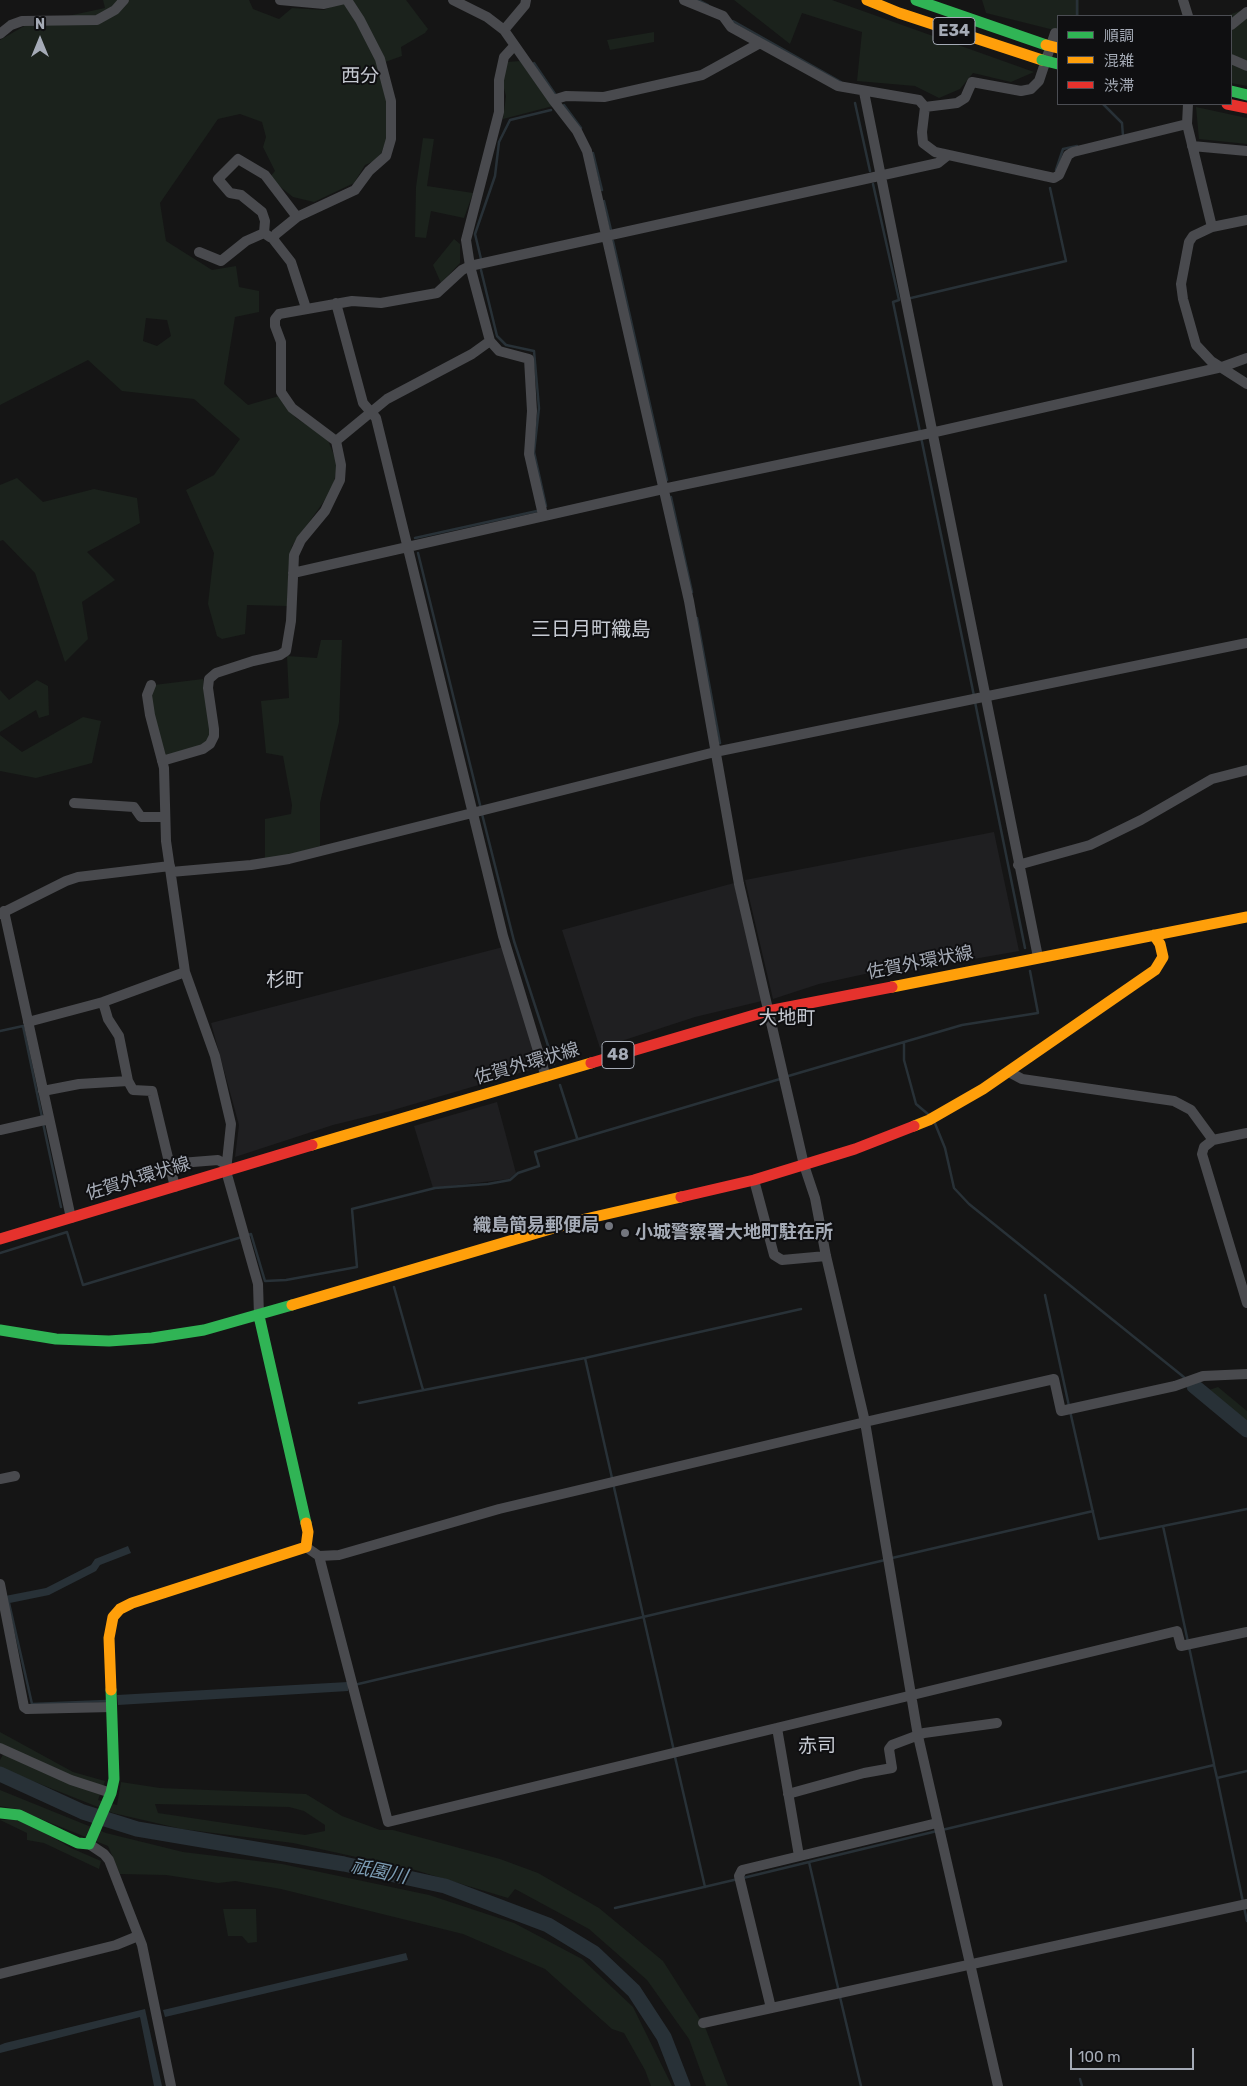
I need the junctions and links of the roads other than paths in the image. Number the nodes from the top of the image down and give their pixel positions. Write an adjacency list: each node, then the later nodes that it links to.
1 (124, 0): 15 (street)
2 (280, 0): 3 (street)
3 (341, 0)
4 (347, 0): 36 (street)
5 (453, 0): 14 (street)
6 (526, 0): 14 (street)
7 (684, 0): 17 (street)
8 (867, 0): 21 (main road, E34, bridge)
9 (916, 0): 19 (main road, E34, bridge)
10 (1183, 0): 12 (street)
11 (1247, 12): 13 (street)
12 (1188, 15)
13 (1232, 24)
14 (504, 30): 18 (street)
15 (0, 34)
16 (1057, 34): 29 (street)
17 (760, 43): 24 (street); 26 (street)
18 (514, 46): 26 (street); 42 (street)
19 (1057, 48)
20 (1232, 59): 22 (street)
21 (1057, 64)
22 (1247, 66)
23 (1232, 91): 25 (main road)
24 (864, 92): 29 (street); 35 (street)
25 (1247, 95)
26 (553, 100): 40 (street)
27 (1188, 105): 31 (street)
28 (1231, 105): 30 (main road)
29 (925, 107): 34 (street)
30 (1247, 108)
31 (1187, 124): 32 (street); 34 (street)
32 (1192, 146): 33 (street); 38 (street)
33 (1247, 151)
34 (948, 155): 35 (street)
35 (879, 175): 40 (street); 50 (street)
36 (297, 217): 39 (street); 39 (street)
37 (1247, 220): 38 (street)
38 (1212, 227): 47 (street)
39 (268, 236): 41 (street); 44 (street)
40 (608, 236): 42 (street); 52 (street)
41 (199, 252)
42 (470, 266): 43 (street); 45 (street)
43 (336, 303): 44 (street); 49 (street)
44 (306, 308): 51 (street)
45 (490, 341): 49 (street); 53 (street)
46 (1247, 358): 47 (street)
47 (1222, 367): 48 (street); 50 (street)
48 (1247, 384)
49 (371, 411): 51 (street); 54 (street)
50 (931, 433): 52 (street); 58 (street)
51 (336, 441): 55 (street)
52 (663, 489): 53 (street); 59 (street)
53 (543, 516): 54 (street)
54 (406, 548): 55 (street); 63 (street)
55 (293, 573): 60 (street)
56 (1247, 643): 58 (street)
57 (151, 684): 60 (street)
58 (986, 696): 59 (street); 65 (street)
59 (715, 752): 63 (street); 73 (street)
60 (162, 761): 64 (street)
61 (1247, 770): 65 (street)
62 (74, 802): 64 (street)
63 (473, 814): 66 (street); 76 (street)
64 (165, 817): 66 (street)
65 (1018, 865): 70 (street)
66 (171, 869): 67 (street); 71 (street)
67 (2, 912): 74 (street)
68 (1247, 917): 69 (main road, 佐賀外環状線 / 48)
69 (1154, 935): 70 (main road, 佐賀外環状線 / 48); 75 (main road)
70 (1038, 957): 73 (main road, 佐賀外環状線 / 48)
71 (185, 972): 72 (street); 85 (street)
72 (102, 1002): 74 (street); 77 (street)
73 (768, 1011): 76 (main road, 佐賀外環状線 / 48); 84 (street)
74 (28, 1022): 78 (street)
75 (1009, 1072): 82 (street); 84 (main road)
76 (546, 1077): 85 (main road, 佐賀外環状線 / 48)
77 (128, 1081): 78 (street); 83 (street)
78 (43, 1091): 79 (street)
79 (48, 1119): 80 (street); 88 (street)
80 (0, 1130)
81 (1247, 1133): 82 (street)
82 (1212, 1140): 91 (street)
83 (168, 1164): 85 (street); 87 (street)
84 (804, 1165): 86 (main road); 90 (street)
85 (226, 1167): 87 (main road, 佐賀外環状線 / 48); 92 (street)
86 (754, 1180): 90 (street); 92 (main road)
87 (175, 1187): 88 (main road, 佐賀外環状線 / 48)
88 (71, 1218): 89 (main road, 佐賀外環状線 / 48)
89 (0, 1239)
90 (826, 1256): 95 (street)
91 (1247, 1303)
92 (259, 1316): 93 (main road); 98 (main road)
93 (0, 1330)
94 (1247, 1374): 95 (street)
95 (865, 1422): 99 (street); 102 (street)
96 (15, 1476): 97 (street)
97 (0, 1479)
98 (306, 1547): 99 (street); 103 (main road)
99 (318, 1556): 105 (street)
100 (1, 1589): 103 (street)
101 (1247, 1632): 102 (street)
102 (911, 1695): 105 (street); 106 (street)
103 (112, 1707): 108 (main road)
104 (997, 1723): 106 (street)
105 (777, 1728): 109 (street)
106 (918, 1736): 109 (street); 111 (street)
107 (0, 1748): 108 (street)
108 (111, 1793): 112 (main road)
109 (788, 1794): 113 (street)
110 (0, 1813): 112 (main road)
111 (938, 1828): 113 (street); 116 (street)
112 (90, 1843): 115 (street)
113 (800, 1856): 118 (street)
114 (1245, 1905): 116 (street)
115 (138, 1936): 117 (street); 120 (street)
116 (969, 1965): 118 (street); 121 (street)
117 (0, 1974)
118 (771, 2008): 119 (street)
119 (703, 2023)
120 (171, 2086)
121 (998, 2086)

